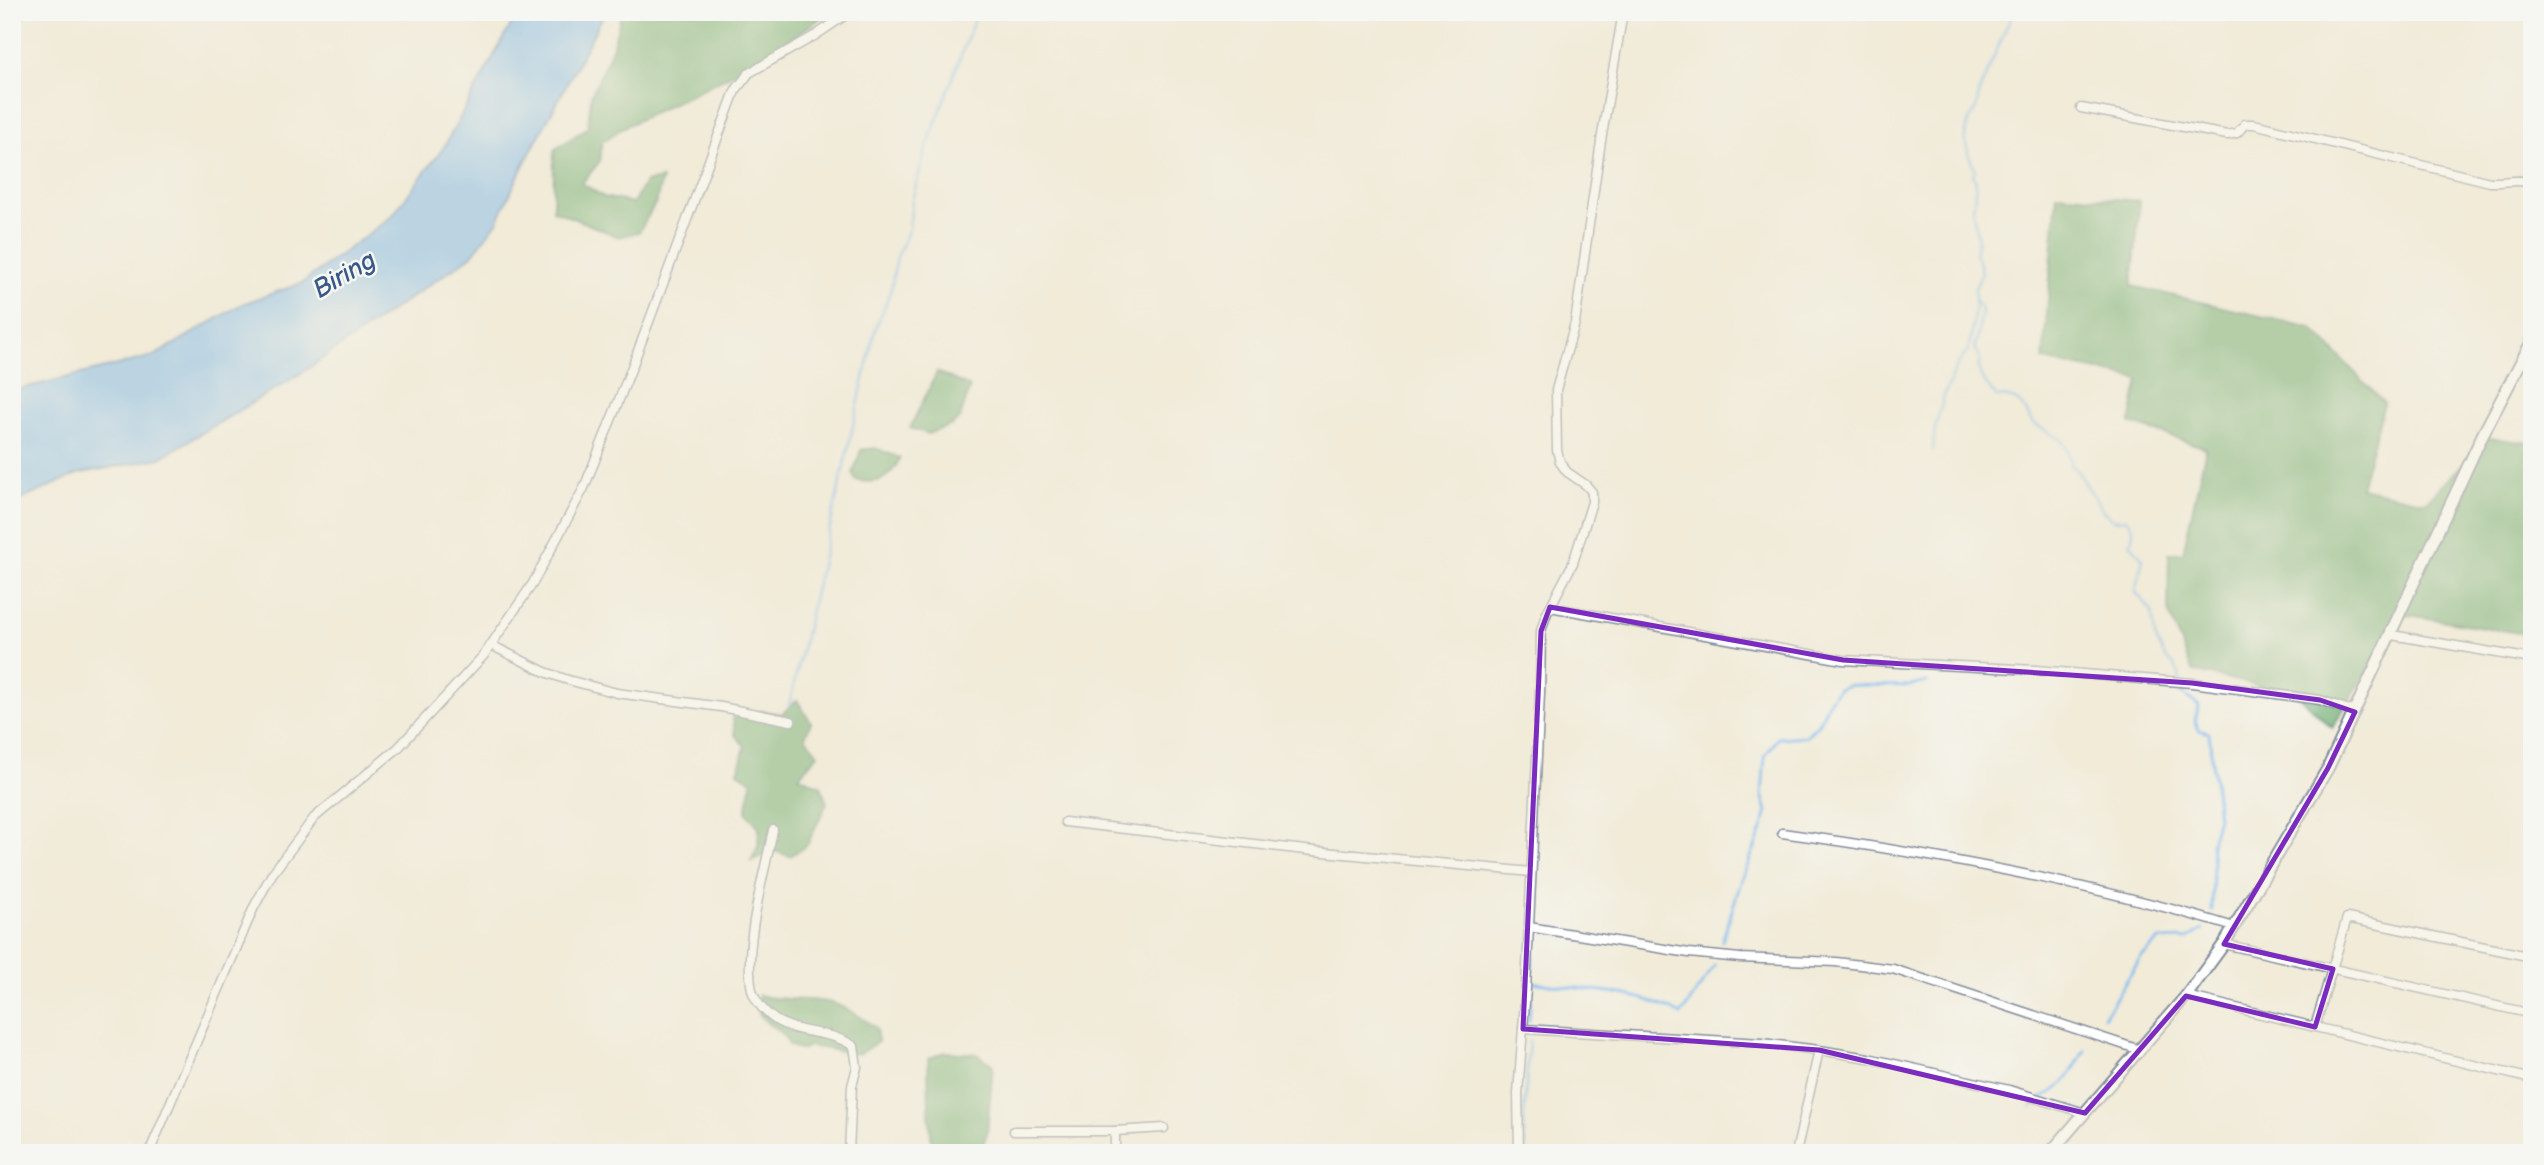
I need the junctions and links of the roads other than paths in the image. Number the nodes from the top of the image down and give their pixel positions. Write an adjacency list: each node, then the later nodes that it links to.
1 (850, 12): 8 (street)
2 (1623, 12): 6 (street)
3 (2081, 108): 4 (street)
4 (2532, 183)
5 (2532, 341): 7 (street)
6 (1550, 607): 10 (street); 15 (street)
7 (2392, 635): 9 (street); 10 (street)
8 (491, 645): 11 (street); 32 (street)
9 (2532, 659)
10 (2354, 712): 17 (street)
11 (791, 721)
12 (1065, 822): 15 (street)
13 (773, 831): 33 (street)
14 (1782, 833): 17 (street)
15 (1531, 872): 16 (street)
16 (1529, 927): 24 (street); 26 (street)
17 (2234, 927): 18 (street)
18 (2224, 944): 20 (street); 21 (street)
19 (2532, 957): 20 (street)
20 (2333, 969): 22 (street); 23 (street)
21 (2186, 996): 23 (street); 26 (street)
22 (2532, 1014)
23 (2315, 1027): 27 (street)
24 (1523, 1029): 25 (street); 35 (street)
25 (1819, 1050): 28 (street); 36 (street)
26 (2140, 1050): 28 (street)
27 (2532, 1079)
28 (2085, 1113): 37 (street)
29 (1164, 1128): 31 (street)
30 (1014, 1131): 31 (street)
31 (1115, 1131): 34 (street)
32 (149, 1153)
33 (849, 1153)
34 (1115, 1153)
35 (1520, 1153)
36 (1796, 1153)
37 (2050, 1153)

